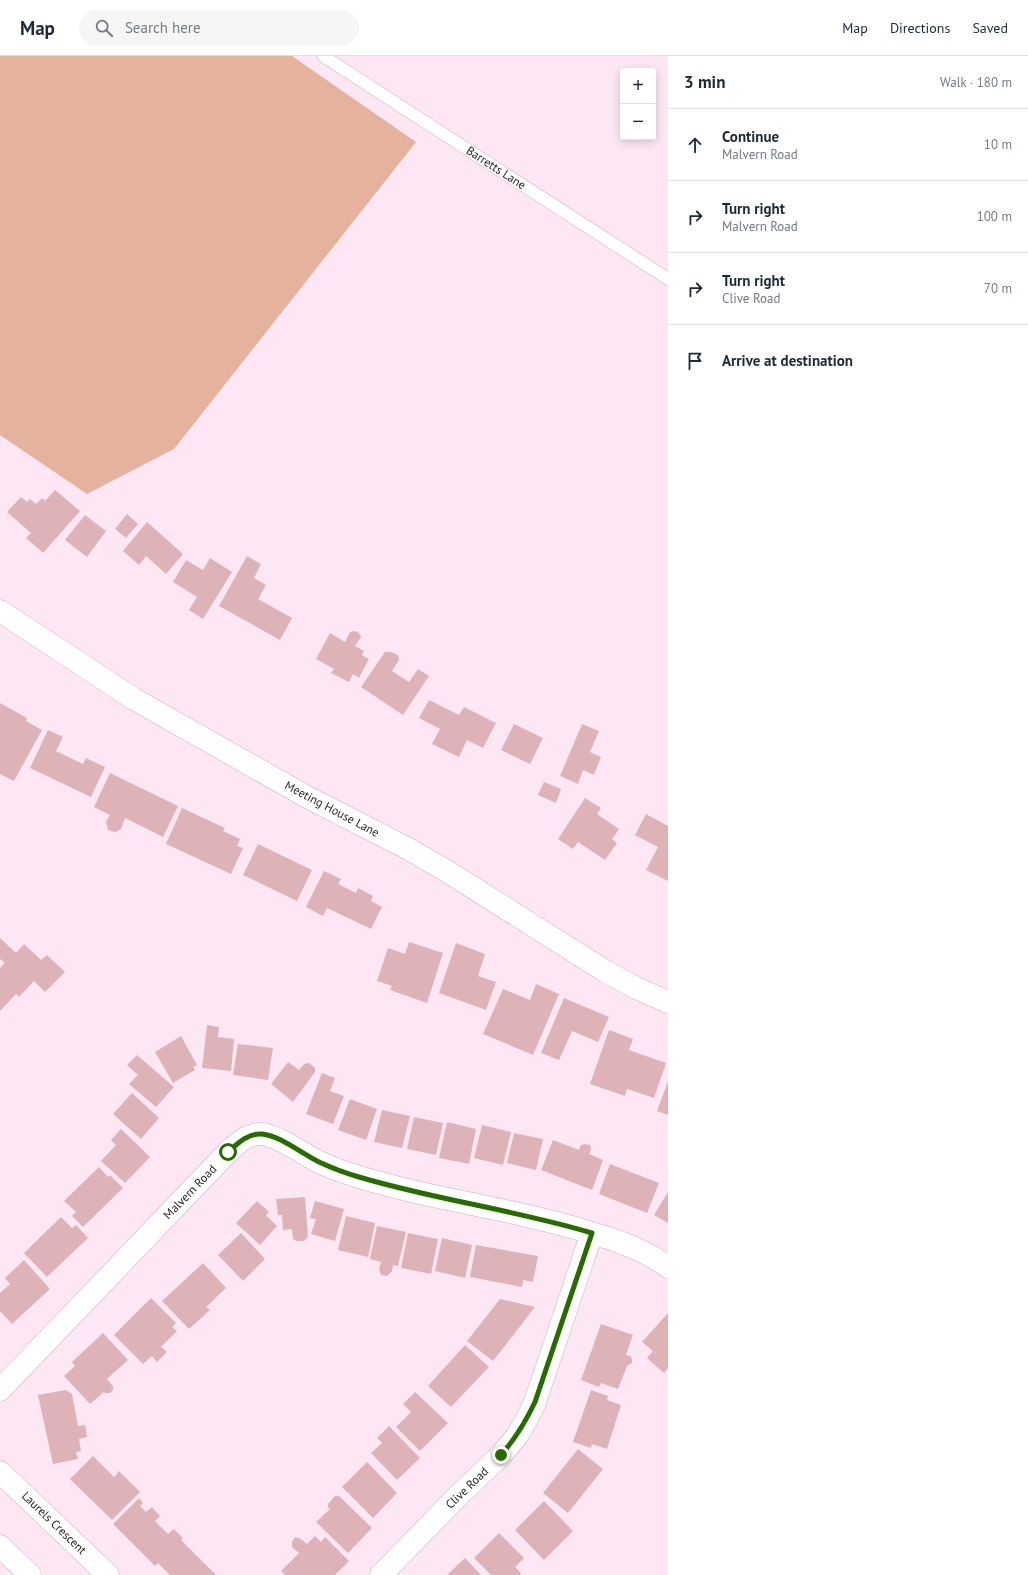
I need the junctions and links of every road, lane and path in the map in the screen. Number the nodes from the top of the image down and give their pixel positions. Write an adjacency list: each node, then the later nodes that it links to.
1 (323, 56): 2 (lane, Barretts Lane)
2 (668, 280)
3 (0, 611): 4 (main road, Meeting House Lane)
4 (668, 1002)
5 (592, 1233): 6 (main road, Malvern Road); 7 (main road, Malvern Road); 12 (main road, Clive Road)
6 (668, 1267)
7 (0, 1390)
8 (0, 1472): 11 (main road, Laurels Crescent)
9 (0, 1546): 10 (main road)
10 (30, 1575)
11 (108, 1575)
12 (381, 1575)

